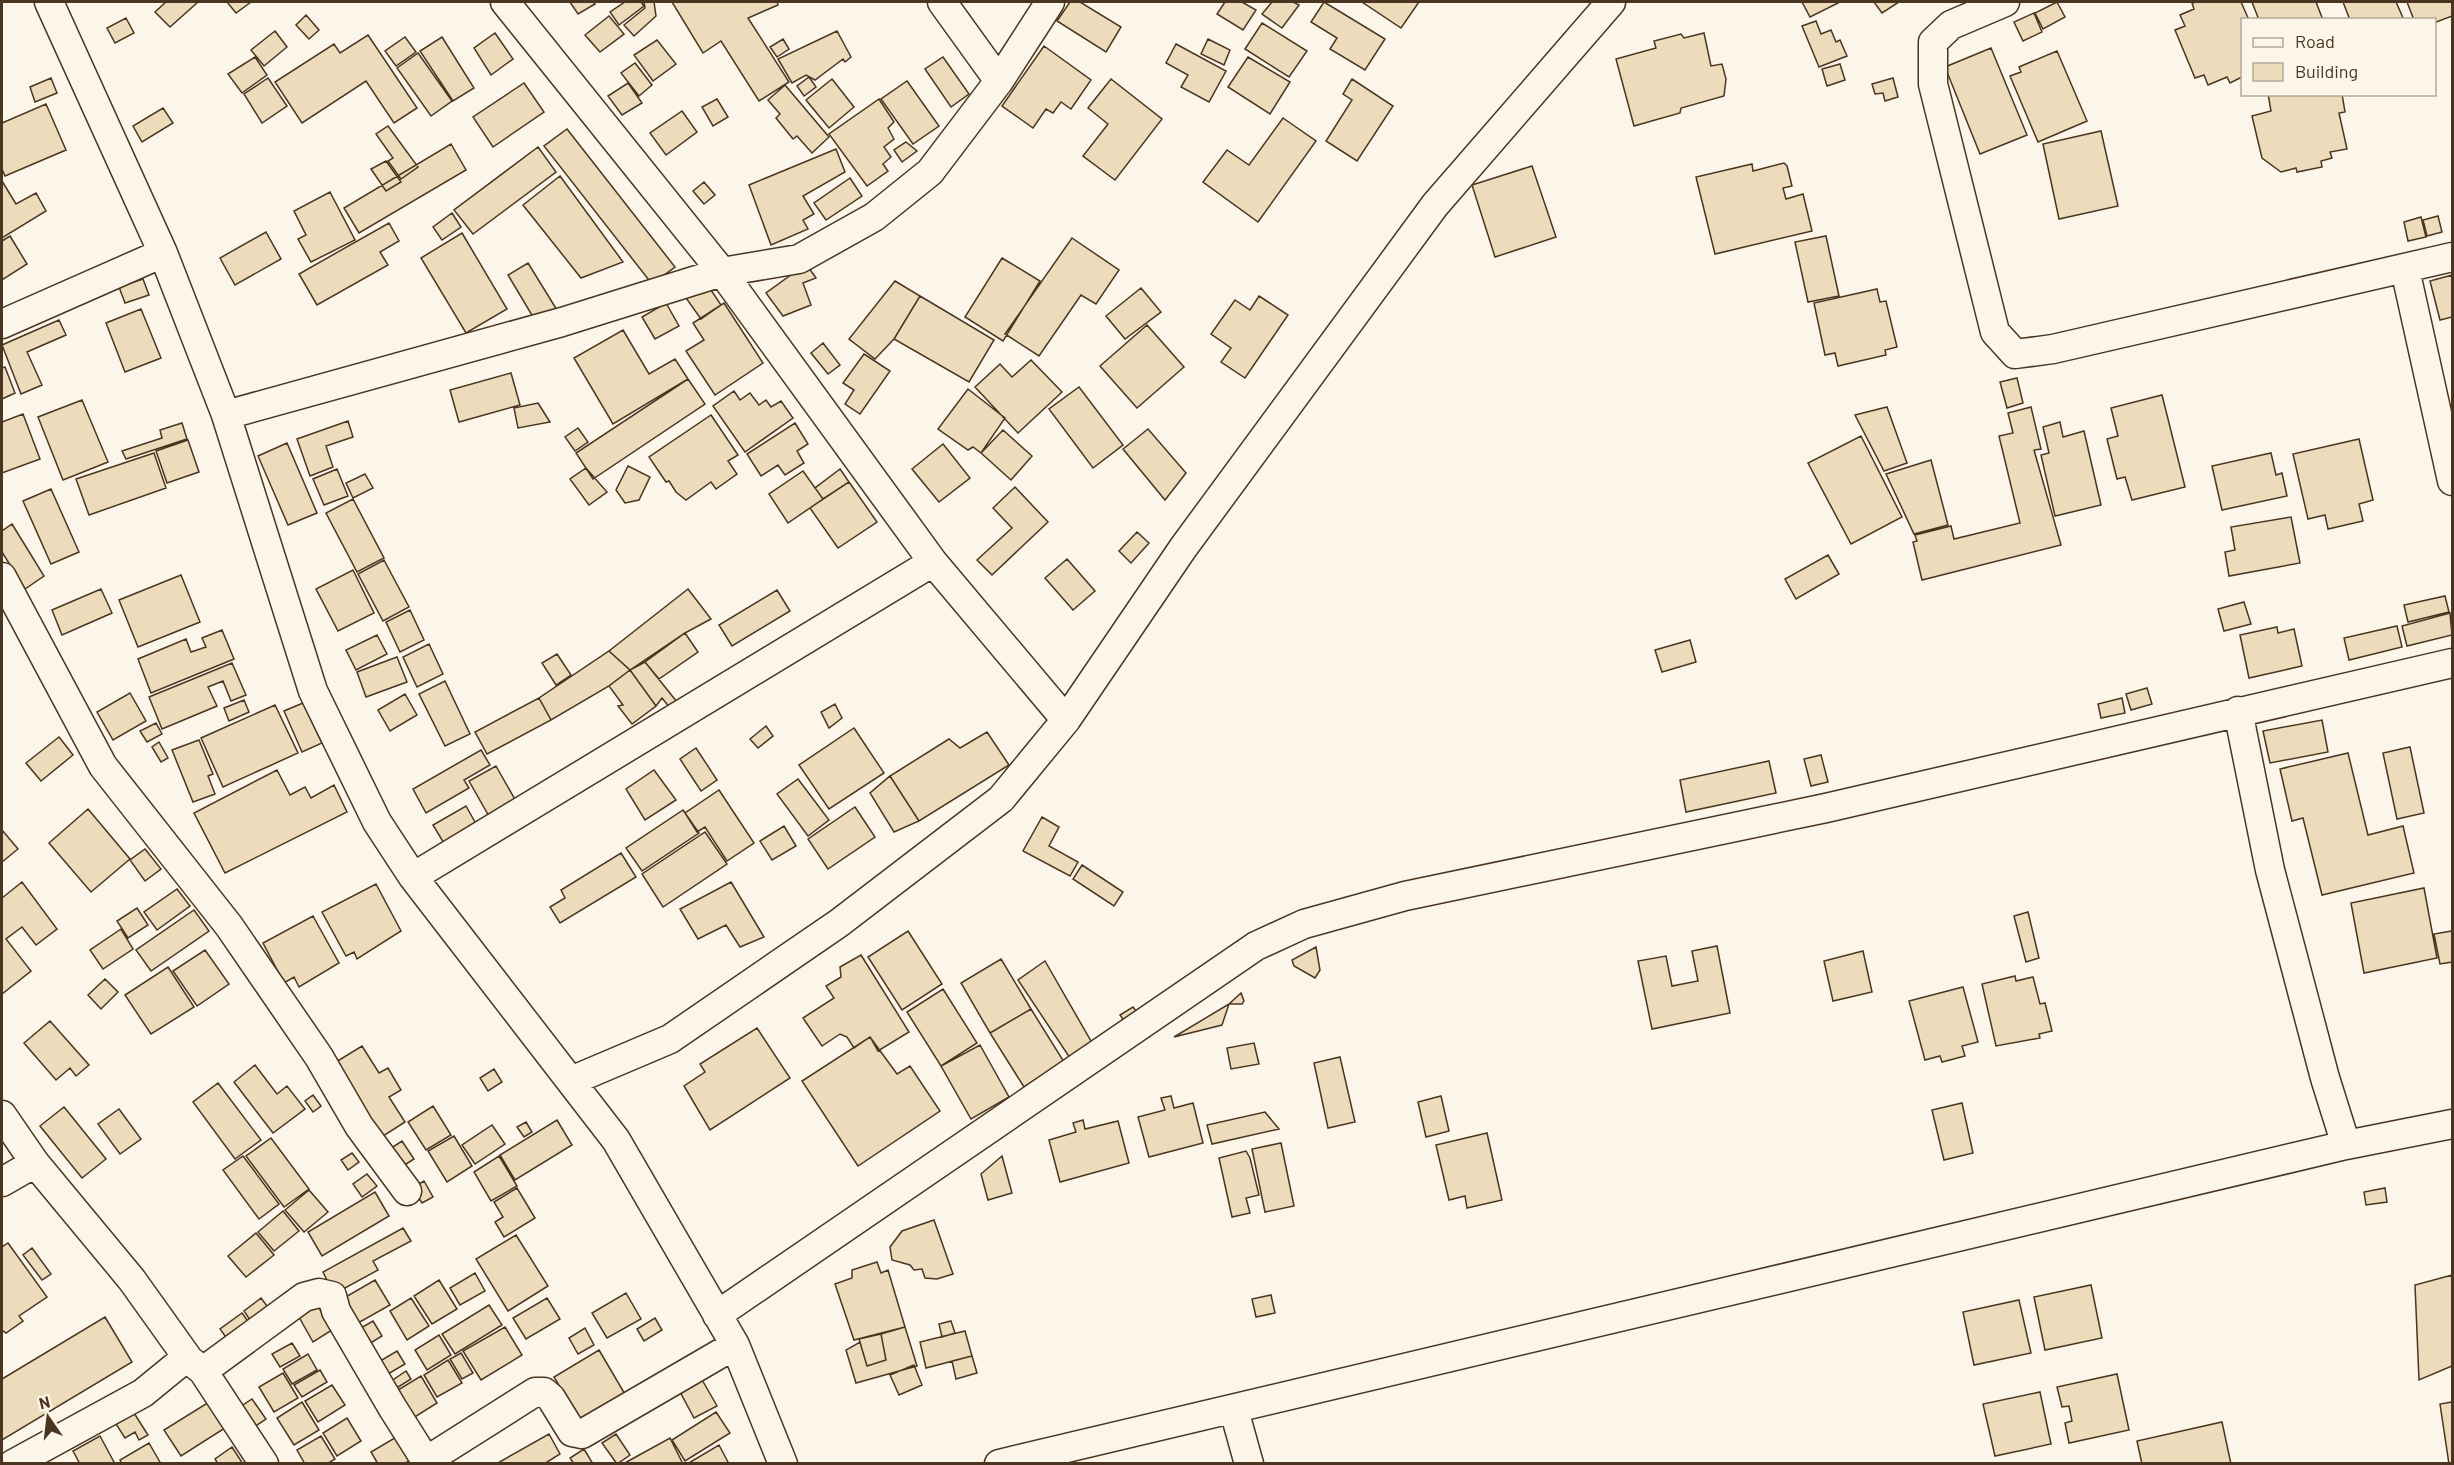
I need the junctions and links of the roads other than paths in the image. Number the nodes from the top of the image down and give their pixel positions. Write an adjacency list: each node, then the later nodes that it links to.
1 (49, 2): 8 (street)
2 (505, 2): 11 (street)
3 (942, 2): 7 (street)
4 (1050, 2): 7 (street)
5 (1611, 2): 19 (street)
6 (2005, 2): 10 (street)
7 (999, 81): 11 (street)
8 (163, 253): 12 (street); 13 (street)
9 (2452, 258): 10 (street)
10 (2404, 268): 14 (street)
11 (722, 272): 13 (street); 15 (street)
12 (2, 324)
13 (226, 415): 20 (street)
14 (2452, 481)
15 (933, 562): 19 (street); 20 (street)
16 (2, 577): 27 (street)
17 (2452, 663): 18 (street)
18 (2238, 711): 24 (street); 28 (street)
19 (1066, 720): 21 (street)
20 (413, 877): 21 (street)
21 (571, 1082): 28 (street)
22 (2, 1115): 25 (street)
23 (2452, 1124): 24 (street)
24 (2346, 1145): 31 (street)
25 (35, 1163): 26 (street); 30 (street)
26 (2, 1182)
27 (407, 1191)
28 (717, 1315): 29 (street)
29 (735, 1345): 32 (street); 35 (street)
30 (195, 1364): 32 (street); 33 (street); 34 (street)
31 (1234, 1410): 36 (street); 37 (street)
32 (424, 1462)
33 (13, 1464)
34 (264, 1464)
35 (783, 1464)
36 (999, 1464)
37 (1250, 1464)

